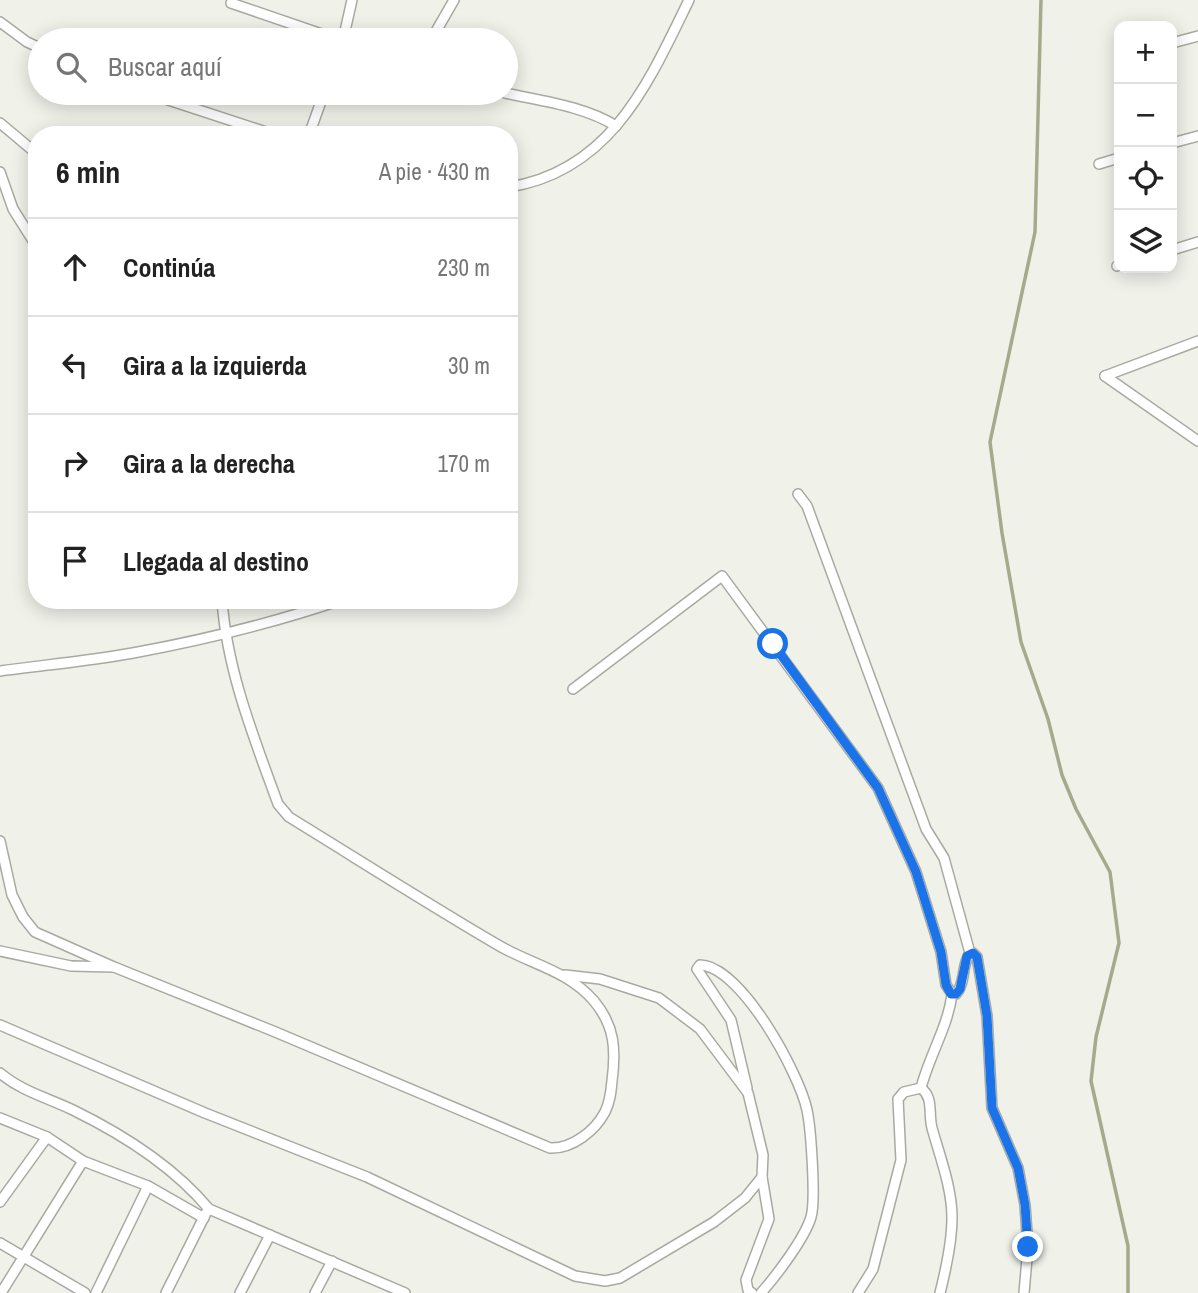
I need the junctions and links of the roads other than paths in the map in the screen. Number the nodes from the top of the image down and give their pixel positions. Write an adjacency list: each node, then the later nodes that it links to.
1 (352, 0): 7 (street)
2 (454, 0): 8 (street)
3 (689, 0): 18 (street)
4 (231, 3): 6 (street)
5 (0, 22): 10 (street)
6 (305, 28)
7 (344, 28)
8 (439, 28)
9 (1198, 36): 11 (street)
10 (28, 42)
11 (1177, 42)
12 (518, 96): 18 (street)
13 (184, 105): 16 (street)
14 (320, 105): 17 (street)
15 (0, 123): 21 (street)
16 (248, 126)
17 (312, 126)
18 (616, 126): 25 (street)
19 (1198, 135): 20 (street)
20 (1177, 141)
21 (28, 146)
22 (1114, 160): 23 (street)
23 (1099, 164)
24 (0, 172): 26 (street)
25 (518, 184)
26 (28, 233)
27 (1198, 242): 28 (street)
28 (1177, 248)
29 (1198, 341): 30 (street)
30 (1198, 440)
31 (798, 494): 39 (street)
32 (223, 609): 34 (street)
33 (315, 609): 34 (street)
34 (224, 634): 35 (street); 41 (street)
35 (0, 671)
36 (573, 688): 42 (street)
37 (0, 842): 40 (street)
38 (0, 951): 40 (street)
39 (970, 953): 42 (street); 70 (street)
40 (114, 967): 41 (street)
41 (564, 975): 46 (street)
42 (951, 994): 45 (street)
43 (0, 1024): 50 (street)
44 (0, 1073): 53 (street)
45 (921, 1088): 68 (street); 69 (street)
46 (748, 1093): 50 (street); 67 (street)
47 (0, 1118): 48 (street)
48 (47, 1137): 49 (street); 52 (street)
49 (83, 1160): 51 (street); 56 (street)
50 (762, 1177): 66 (street)
51 (148, 1186): 53 (street); 61 (street)
52 (0, 1202)
53 (206, 1213): 54 (street); 62 (street)
54 (270, 1236): 57 (street); 63 (street)
55 (0, 1243): 56 (street)
56 (22, 1256): 59 (street); 60 (street)
57 (332, 1261): 58 (street); 64 (street)
58 (388, 1290): 65 (street)
59 (1, 1293)
60 (85, 1293)
61 (96, 1293)
62 (166, 1293)
63 (240, 1293)
64 (315, 1293)
65 (404, 1293)
66 (752, 1293)
67 (761, 1293)
68 (858, 1293)
69 (940, 1293)
70 (1024, 1293)

